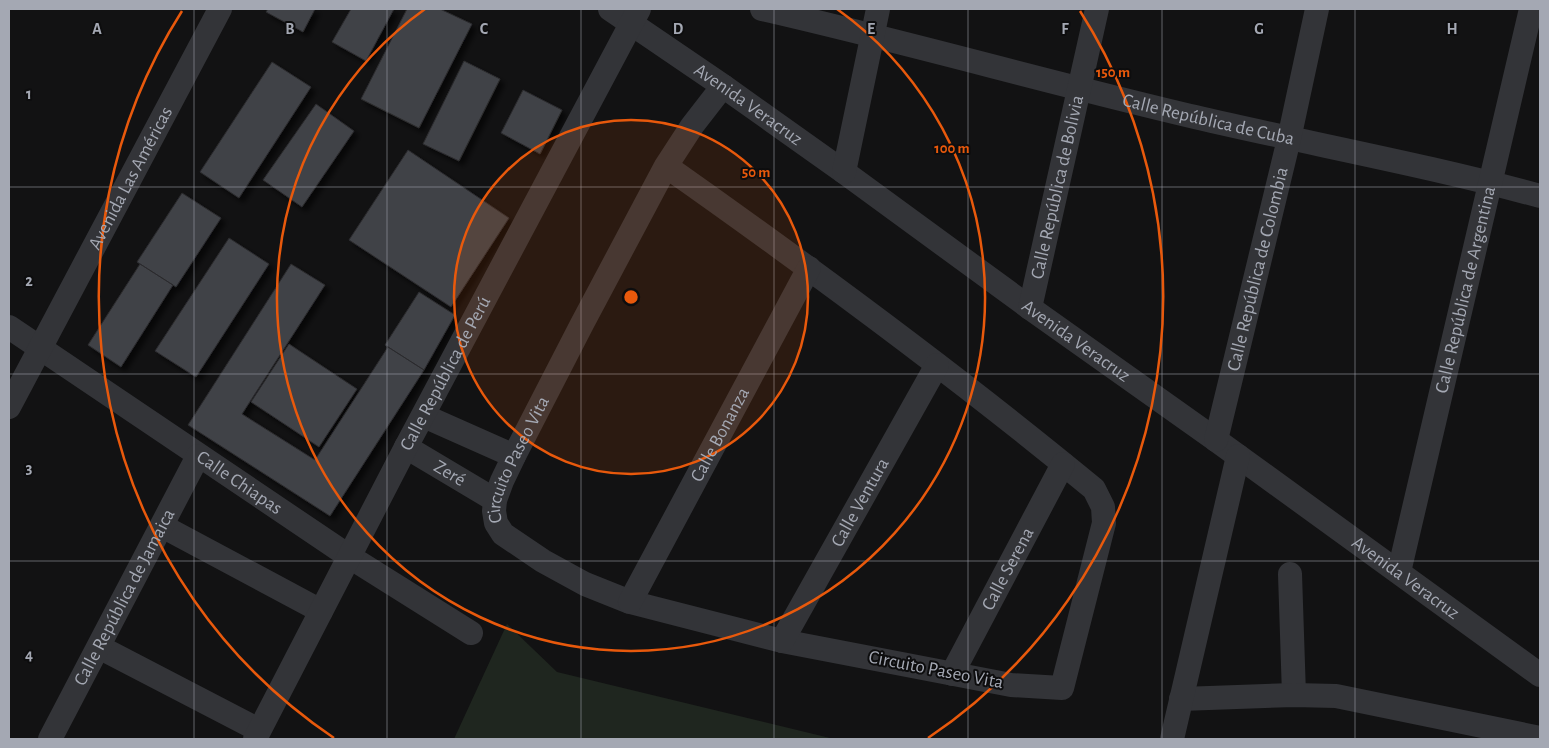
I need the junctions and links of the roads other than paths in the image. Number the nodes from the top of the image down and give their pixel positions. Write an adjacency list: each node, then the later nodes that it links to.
1 (220, 9): 20 (street, Avenida Las Américas)
2 (610, 9): 8 (street, Avenida Veracruz)
3 (762, 9): 9 (street, Calle República de Cuba)
4 (878, 9): 9 (street)
5 (1097, 9): 11 (street, Calle República de Bolivia)
6 (1317, 9): 12 (street, Calle República de Colombia)
7 (1531, 9): 15 (street, Calle República de Argentina)
8 (635, 17): 10 (street, Avenida Veracruz); 23 (street, Calle República de Perú)
9 (873, 34): 11 (street, Calle República de Cuba); 14 (street)
10 (723, 86): 13 (street, Circuito Paseo Vita); 14 (street, Avenida Veracruz)
11 (1079, 90): 12 (street, Calle República de Cuba); 18 (street, Calle República de Bolivia)
12 (1289, 139): 15 (street, Calle República de Cuba); 24 (street, Calle República de Colombia)
13 (666, 166): 17 (street, Circuito Paseo Vita); 27 (street, Circuito Paseo Vita)
14 (844, 172): 18 (street, Avenida Veracruz)
15 (1491, 183): 16 (street, Calle República de Cuba); 33 (street, Calle República de Argentina)
16 (1540, 196)
17 (809, 268): 21 (street, Circuito Paseo Vita); 35 (street, Calle Bonanza)
18 (1030, 308): 24 (street, Avenida Veracruz)
19 (9, 327): 20 (street, Calle Chiapas)
20 (40, 348): 22 (street, Avenida Las Américas); 26 (street, Calle Chiapas)
21 (937, 365): 29 (street, Circuito Paseo Vita); 38 (street, Calle Ventura)
22 (9, 407)
23 (424, 416): 25 (street, Calle República de Perú); 27 (street, Zeré)
24 (1216, 440): 28 (street, Avenida Veracruz)
25 (406, 447): 30 (street, Zeré); 32 (street, Calle República de Perú)
26 (198, 456): 31 (street, Calle República de Jamaica); 32 (street, Calle Chiapas)
27 (514, 456): 30 (street, Circuito Paseo Vita)
28 (1238, 456): 33 (street, Avenida Veracruz); 43 (street)
29 (1063, 464): 40 (street, Calle Serena); 40 (street, Circuito Paseo Vita)
30 (495, 500): 35 (street, Circuito Paseo Vita)
31 (162, 526): 36 (street); 39 (street, Calle República de Jamaica)
32 (350, 557): 36 (street, Calle República de Perú); 37 (street, Calle Chiapas)
33 (1400, 572): 41 (street, Avenida Veracruz)
34 (1290, 574): 42 (street)
35 (630, 602): 38 (street, Circuito Paseo Vita)
36 (321, 612): 44 (street, Calle República de Perú)
37 (471, 633)
38 (782, 641): 40 (street, Circuito Paseo Vita)
39 (98, 647): 44 (street); 46 (street, Calle República de Jamaica)
40 (952, 674)
41 (1540, 674)
42 (1294, 694): 43 (street); 45 (street)
43 (1181, 699): 47 (street)
44 (257, 735)
45 (1540, 738)
46 (50, 739)
47 (1172, 739)

